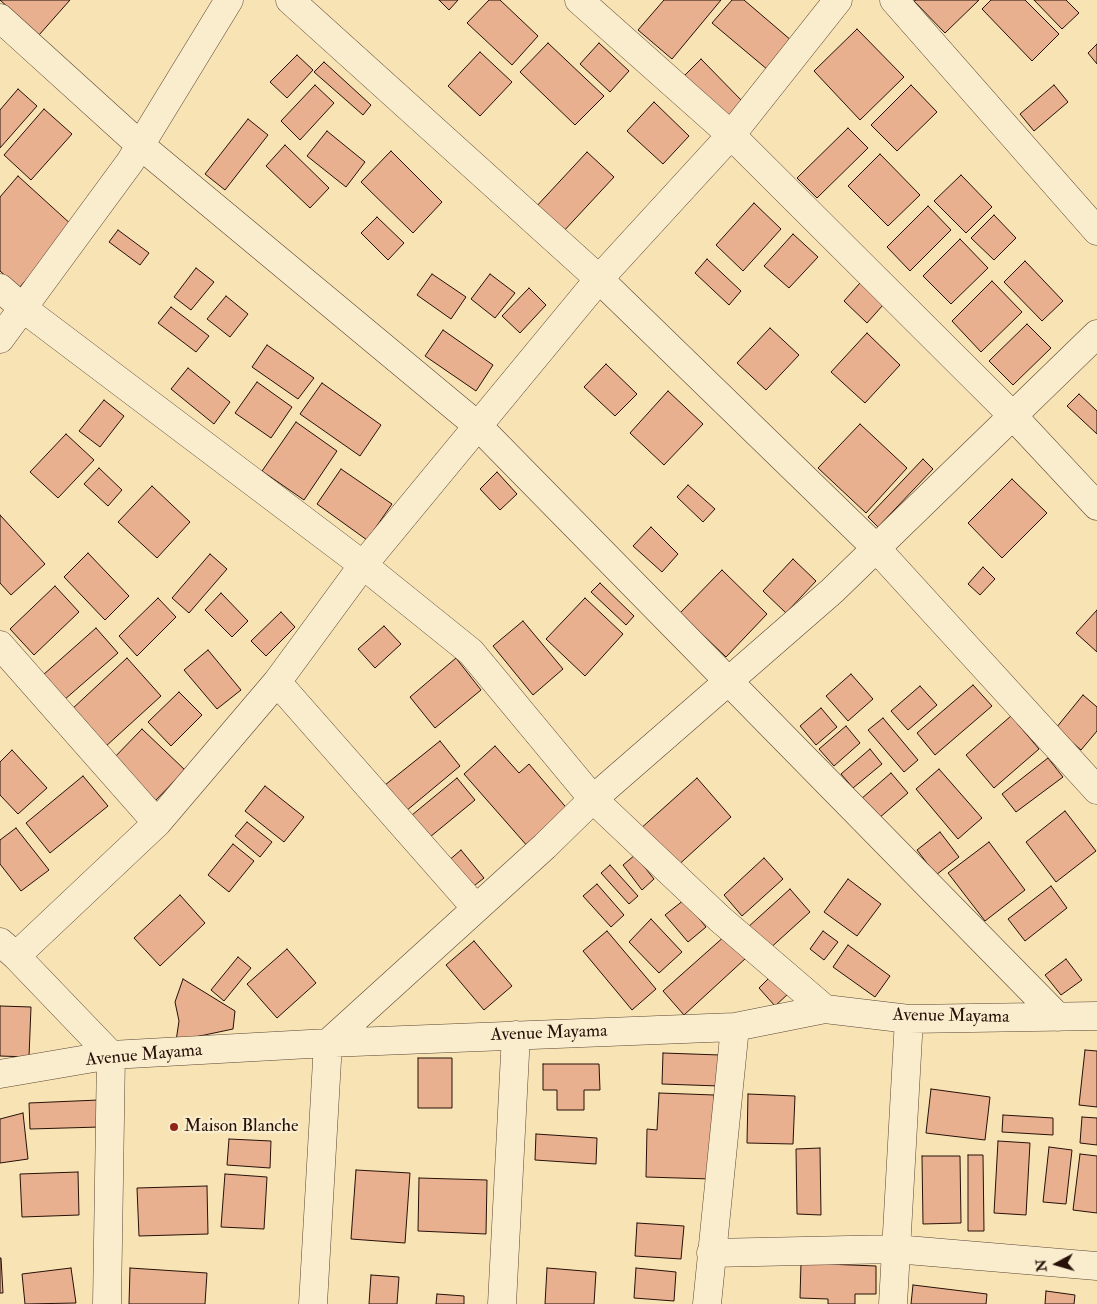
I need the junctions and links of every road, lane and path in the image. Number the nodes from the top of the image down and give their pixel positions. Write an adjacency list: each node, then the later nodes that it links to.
1 (229, 0): 8 (street)
2 (290, 0): 10 (street)
3 (579, 0): 7 (street)
4 (838, 0): 7 (street)
5 (894, 0): 9 (street)
6 (0, 18): 8 (street)
7 (731, 135): 10 (street); 15 (street)
8 (140, 145): 12 (street); 16 (street)
9 (1097, 231)
10 (599, 279): 16 (street); 18 (street)
11 (0, 288): 12 (street)
12 (24, 309): 14 (street); 19 (street)
13 (1097, 334): 15 (street)
14 (0, 340)
15 (1012, 416): 17 (street); 18 (street)
16 (478, 426): 19 (street); 22 (street)
17 (1097, 506)
18 (876, 548): 22 (street); 23 (street)
19 (363, 565): 21 (street); 24 (street)
20 (0, 645): 25 (street)
21 (277, 682): 25 (street); 26 (street)
22 (728, 683): 24 (street); 30 (street)
23 (1097, 790)
24 (593, 799): 26 (street); 28 (street)
25 (157, 823): 27 (street)
26 (476, 907): 34 (street)
27 (8, 949): 35 (street)
28 (825, 1009): 31 (street, Avenue Mayama); 32 (street, Avenue Mayama)
29 (1097, 1016): 30 (street, Avenue Mayama)
30 (1058, 1017): 31 (street, Avenue Mayama)
31 (909, 1019): 37 (street)
32 (735, 1027): 33 (street, Avenue Mayama); 38 (street)
33 (516, 1035): 34 (street, Avenue Mayama); 42 (street)
34 (328, 1043): 35 (street, Avenue Mayama); 41 (street)
35 (111, 1056): 36 (street, Avenue Mayama); 40 (street)
36 (0, 1074)
37 (895, 1249): 38 (street); 39 (street); 44 (street)
38 (711, 1253): 43 (street)
39 (1097, 1266)
40 (107, 1304)
41 (313, 1304)
42 (502, 1304)
43 (707, 1304)
44 (893, 1304)

